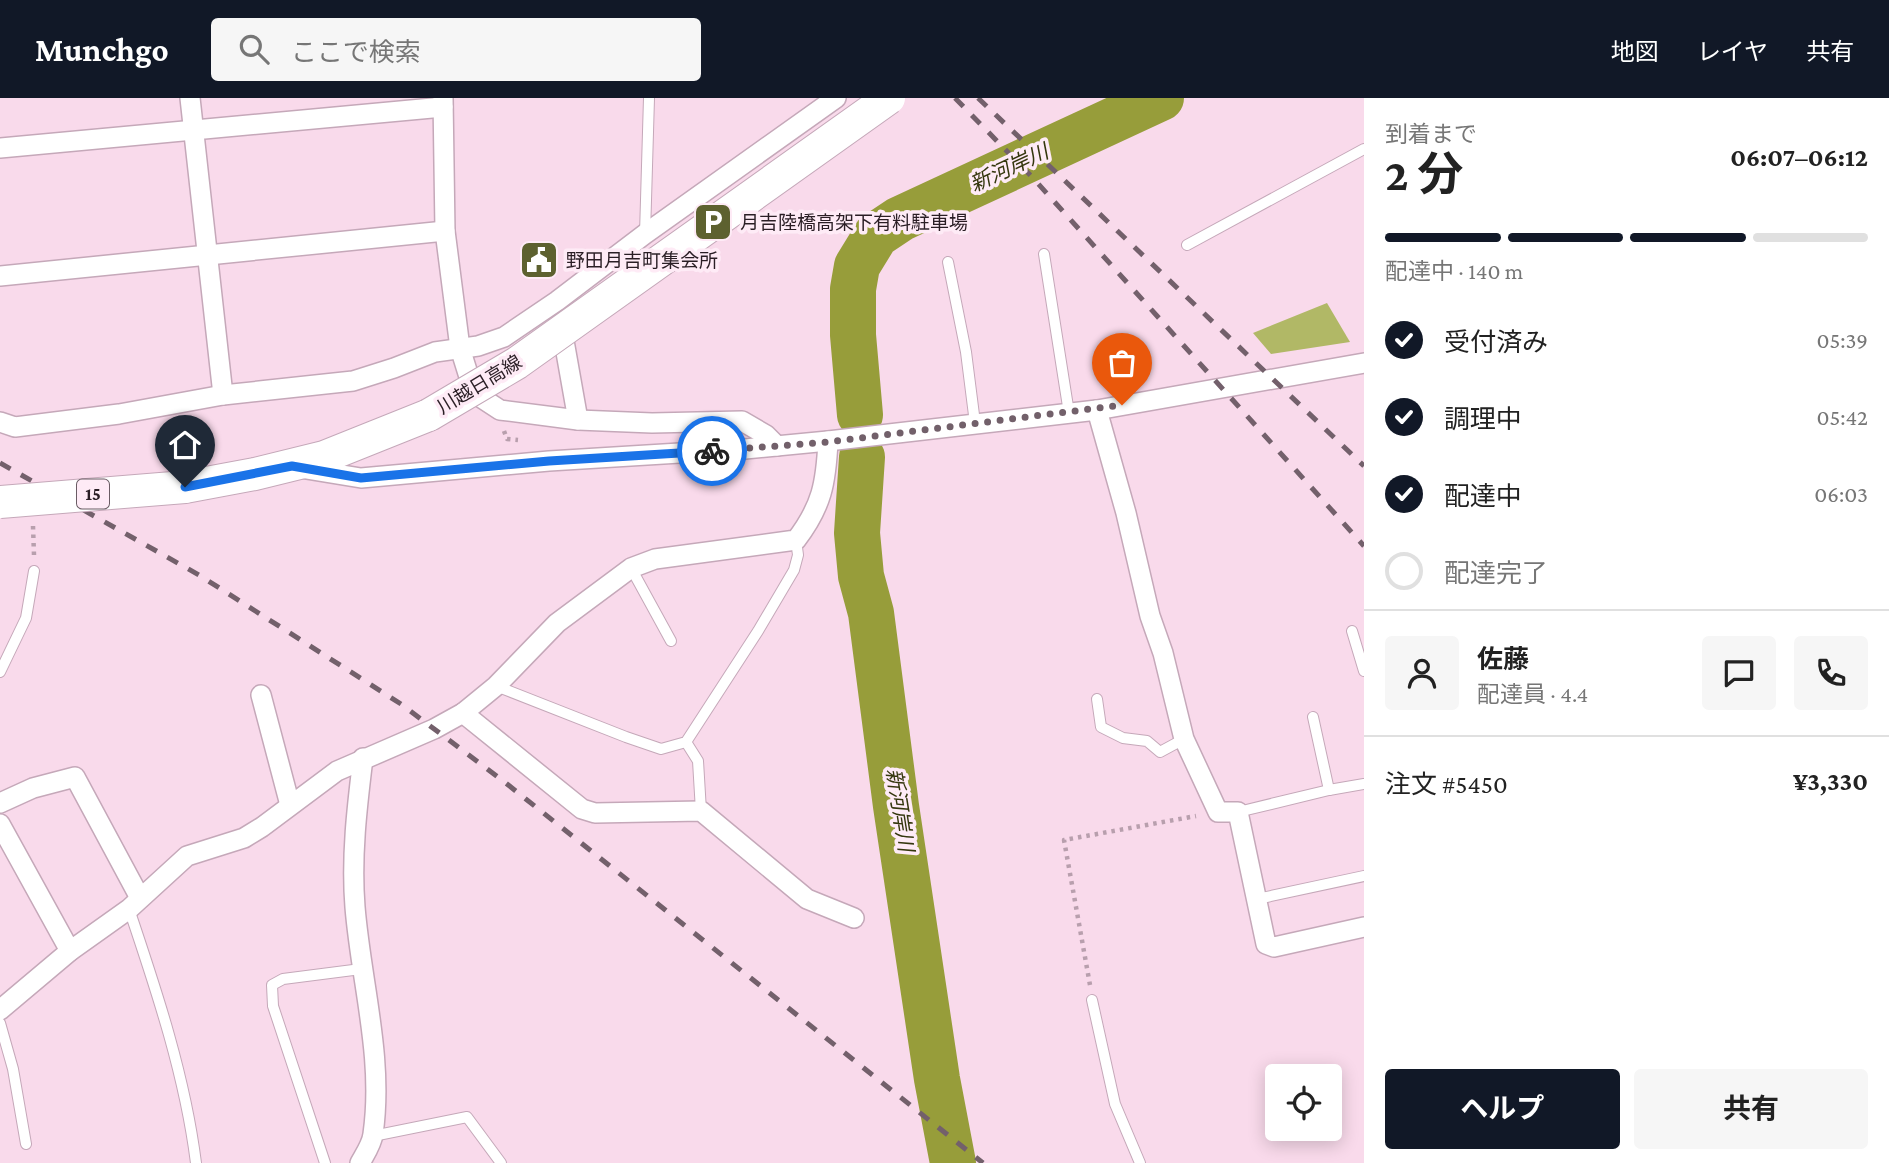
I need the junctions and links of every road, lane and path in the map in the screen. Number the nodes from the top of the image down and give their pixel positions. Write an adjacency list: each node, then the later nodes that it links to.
1 (190, 98): 6 (street)
2 (649, 98): 10 (lane)
3 (889, 98): 29 (main road, 川越日高線 / 15, bridge)
4 (826, 101): 10 (street)
5 (443, 103): 6 (street); 9 (street)
6 (193, 129): 7 (street); 13 (street)
7 (0, 148)
8 (1364, 149): 11 (lane)
9 (445, 230): 13 (street); 17 (street)
10 (645, 234): 16 (street)
11 (1186, 245)
12 (1044, 254): 22 (lane)
13 (207, 256): 15 (street); 19 (street)
14 (948, 262): 25 (lane)
15 (0, 276)
16 (558, 301): 17 (street); 23 (street)
17 (460, 348): 19 (street); 20 (street)
18 (1364, 363): 21 (street)
19 (223, 395): 24 (street)
20 (500, 410): 23 (street); 28 (path)
21 (1097, 410): 22 (street); 44 (street)
22 (1069, 413): 25 (street)
23 (578, 420): 27 (street)
24 (0, 422)
25 (975, 423): 26 (street)
26 (828, 442): 27 (street); 32 (street)
27 (777, 446): 28 (street)
28 (549, 461): 29 (street)
29 (292, 466): 30 (main road, 川越日高線 / 15, bridge)
30 (0, 502)
31 (33, 518): 34 (path)
32 (796, 540): 33 (street); 45 (lane)
33 (631, 568): 36 (lane); 39 (street)
34 (34, 571): 38 (lane)
35 (1352, 631): 37 (lane)
36 (671, 641)
37 (1364, 671)
38 (0, 672)
39 (496, 685): 42 (street); 45 (lane)
40 (261, 695): 50 (street)
41 (1097, 699): 44 (lane)
42 (463, 713): 46 (street); 51 (street)
43 (1312, 717): 48 (lane)
44 (1184, 738): 52 (street)
45 (686, 742): 51 (lane)
46 (363, 758): 50 (street); 61 (street)
47 (1364, 784): 48 (lane)
48 (1329, 790): 53 (lane)
49 (0, 803): 57 (street)
50 (290, 805): 57 (street)
51 (701, 811): 58 (street)
52 (1218, 811): 53 (street); 62 (path)
53 (1238, 812): 56 (street)
54 (0, 824): 60 (street)
55 (1364, 876): 56 (lane)
56 (1257, 899): 59 (street)
57 (134, 904): 60 (street); 67 (lane)
58 (854, 918)
59 (1364, 927)
60 (70, 951): 63 (street)
61 (361, 969): 65 (street); 68 (lane)
62 (1093, 1000): 71 (lane)
63 (0, 1010)
64 (0, 1023): 66 (lane)
65 (373, 1136): 69 (street); 70 (lane)
66 (26, 1144)
67 (196, 1163)
68 (325, 1163)
69 (360, 1163)
70 (501, 1163)
71 (1140, 1163)

